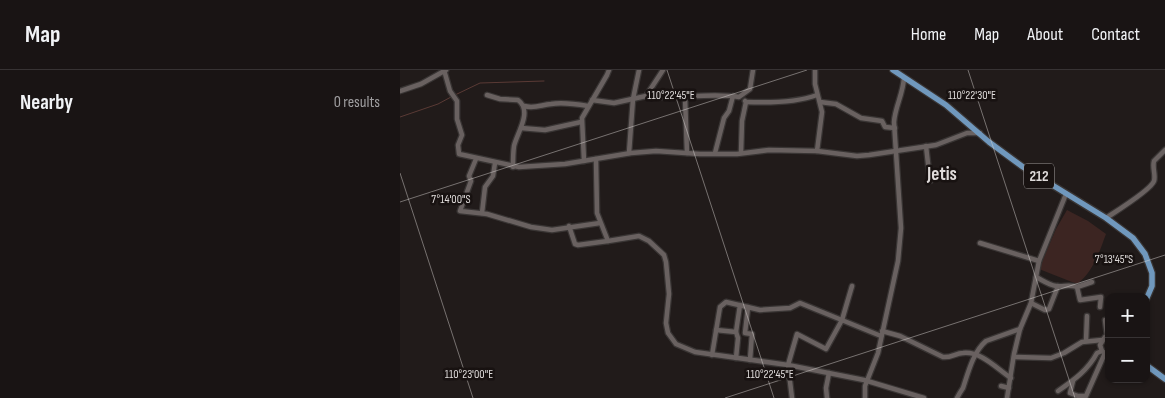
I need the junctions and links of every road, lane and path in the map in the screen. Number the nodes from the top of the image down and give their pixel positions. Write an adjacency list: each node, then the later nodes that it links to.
1 (445, 70): 9 (street); 34 (street)
2 (608, 70): 17 (street)
3 (639, 70): 16 (street)
4 (662, 70): 12 (street)
5 (754, 70): 15 (street)
6 (814, 70): 11 (street)
7 (893, 70): 8 (main road, 212)
8 (904, 78): 24 (street); 25 (main road, 212)
9 (400, 91)
10 (486, 95): 20 (street)
11 (817, 95): 18 (street); 19 (street)
12 (646, 96): 14 (street); 16 (street)
13 (733, 96): 14 (street); 15 (street); 33 (street)
14 (685, 97): 31 (street)
15 (739, 97): 18 (street)
16 (633, 99): 17 (street); 30 (street)
17 (592, 100): 21 (street)
18 (746, 102): 32 (street)
19 (820, 102): 24 (street); 28 (street)
20 (524, 106): 21 (street); 23 (street)
21 (588, 106): 22 (street)
22 (581, 122): 23 (street); 36 (street)
23 (521, 128): 38 (street)
24 (894, 128): 29 (street)
25 (980, 133): 26 (street); 40 (main road, 212)
26 (926, 146): 29 (street); 39 (street)
27 (1165, 150): 42 (street)
28 (817, 151): 29 (street); 32 (street)
29 (896, 152): 63 (street)
30 (629, 153): 31 (street); 35 (street)
31 (687, 153): 33 (street)
32 (741, 153): 33 (street)
33 (715, 154)
34 (476, 159): 37 (street); 41 (street)
35 (596, 159): 36 (street); 43 (street)
36 (584, 161): 38 (street)
37 (496, 163): 38 (street); 41 (street)
38 (513, 167)
39 (930, 181)
40 (1066, 194): 42 (main road, 212); 47 (street)
41 (482, 213): 44 (street)
42 (1106, 218): 53 (main road, 212)
43 (600, 223): 44 (street); 45 (street)
44 (569, 226): 45 (street)
45 (608, 241): 70 (street)
46 (980, 243): 47 (street)
47 (1040, 260): 48 (street)
48 (1036, 277): 51 (street); 54 (street)
49 (1092, 282): 52 (street)
50 (852, 286): 59 (street)
51 (1058, 286): 52 (street); 54 (street)
52 (1078, 287): 57 (street)
53 (1148, 293)
54 (1030, 303): 60 (street)
55 (740, 305): 56 (street); 61 (street); 64 (street)
56 (748, 307): 59 (street); 62 (street)
57 (1100, 307)
58 (1087, 316): 67 (street)
59 (842, 320): 63 (street); 74 (street)
60 (1020, 329): 69 (street); 71 (street)
61 (716, 330): 64 (street); 70 (street)
62 (745, 333): 64 (street); 73 (street)
63 (882, 334): 69 (street); 79 (street)
64 (737, 335): 72 (street)
65 (1105, 338): 66 (street)
66 (1102, 340): 67 (street); 68 (street)
67 (1086, 341): 71 (street)
68 (1102, 351): 80 (street); 80 (street)
69 (978, 354): 77 (street); 88 (street)
70 (712, 355): 72 (street)
71 (1014, 357): 77 (street)
72 (736, 358): 73 (street)
73 (750, 360): 74 (street)
74 (788, 366): 76 (street); 84 (street)
75 (1150, 368): 78 (main road)
76 (829, 373): 79 (street); 85 (street)
77 (1011, 378): 82 (street)
78 (1165, 379)
79 (867, 381): 86 (street); 87 (street)
80 (1073, 381): 83 (street)
81 (1001, 386): 82 (street)
82 (1009, 388): 89 (street)
83 (1058, 390)
84 (792, 398)
85 (827, 398)
86 (865, 398)
87 (924, 398)
88 (957, 398)
89 (1007, 398)

